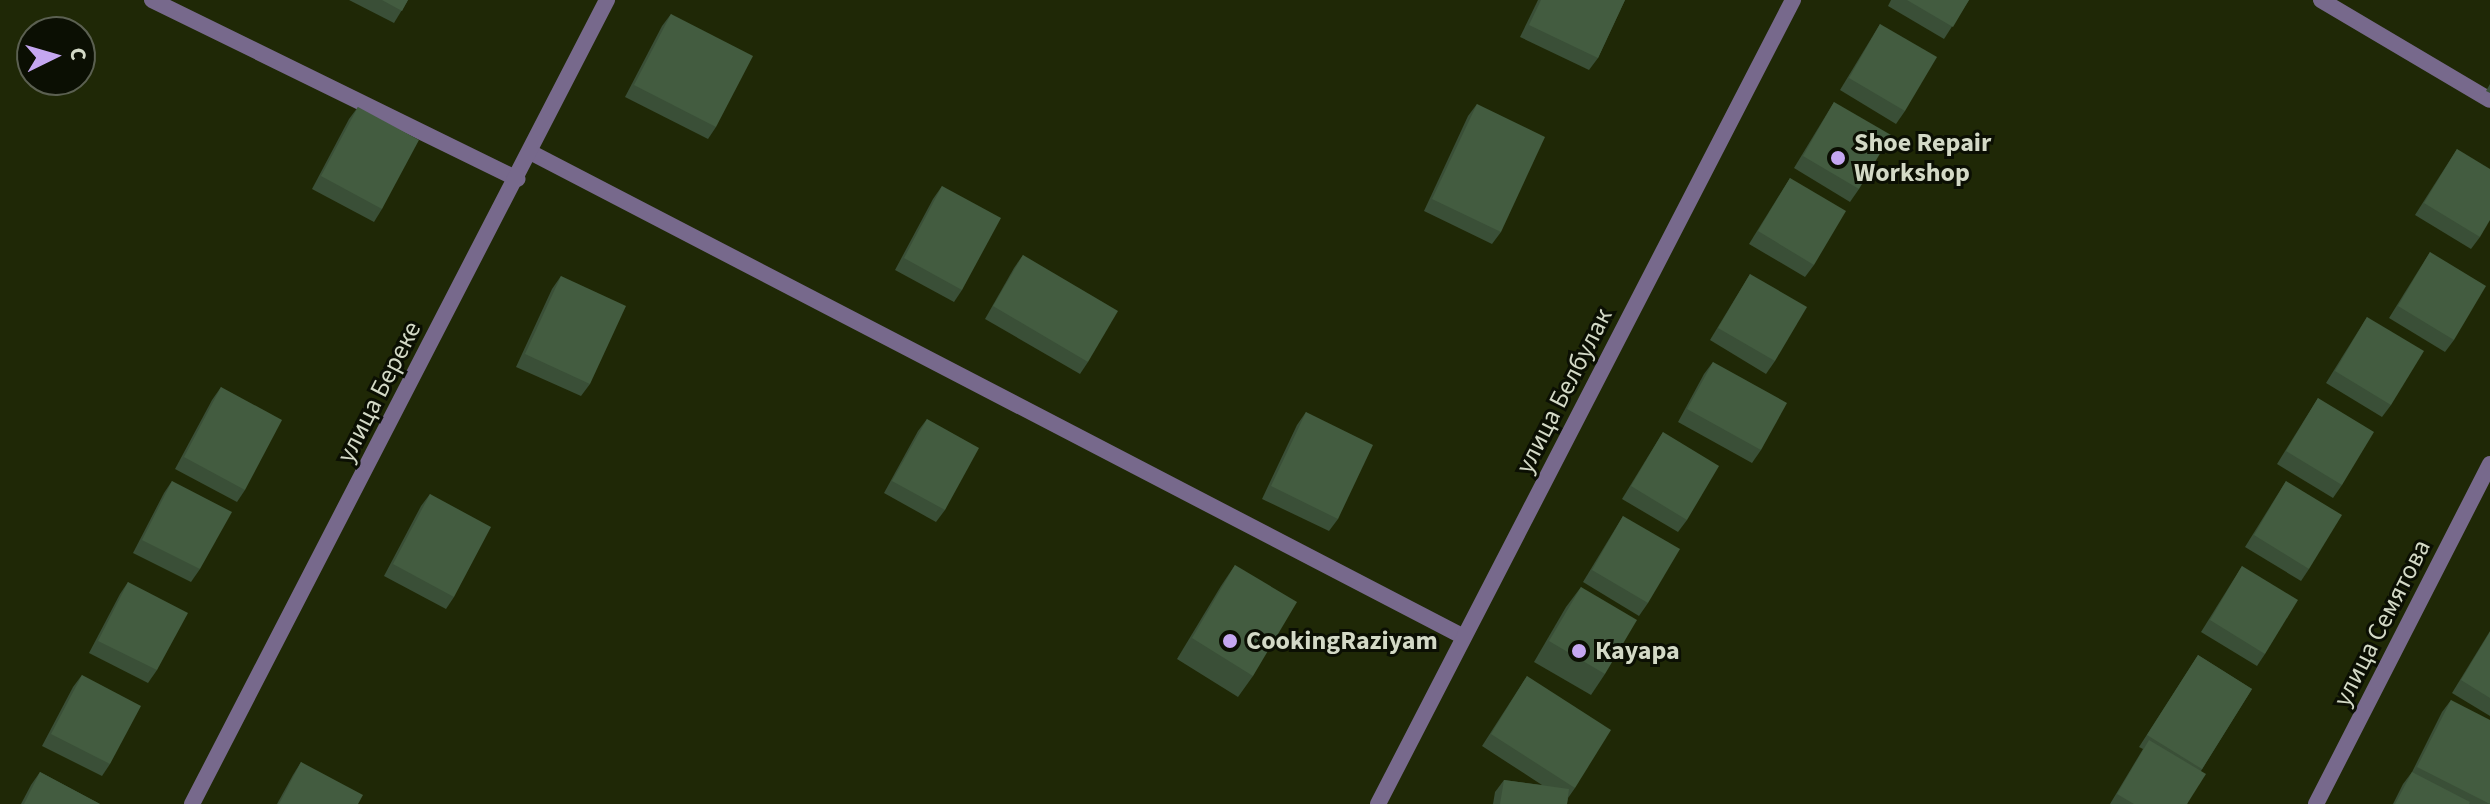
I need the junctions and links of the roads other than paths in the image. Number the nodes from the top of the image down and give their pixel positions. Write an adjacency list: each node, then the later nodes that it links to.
1 (152, 0): 7 (street)
2 (607, 0): 6 (street, улица Береке)
3 (1793, 0): 9 (street, улица Белбулак)
4 (2321, 0): 5 (street)
5 (2490, 100)
6 (530, 152): 7 (street, улица Береке); 9 (street)
7 (517, 179): 10 (street, улица Береке)
8 (2490, 464): 12 (street, улица Семятова)
9 (1464, 637): 11 (street, улица Белбулак)
10 (192, 804)
11 (1378, 804)
12 (2316, 804)

